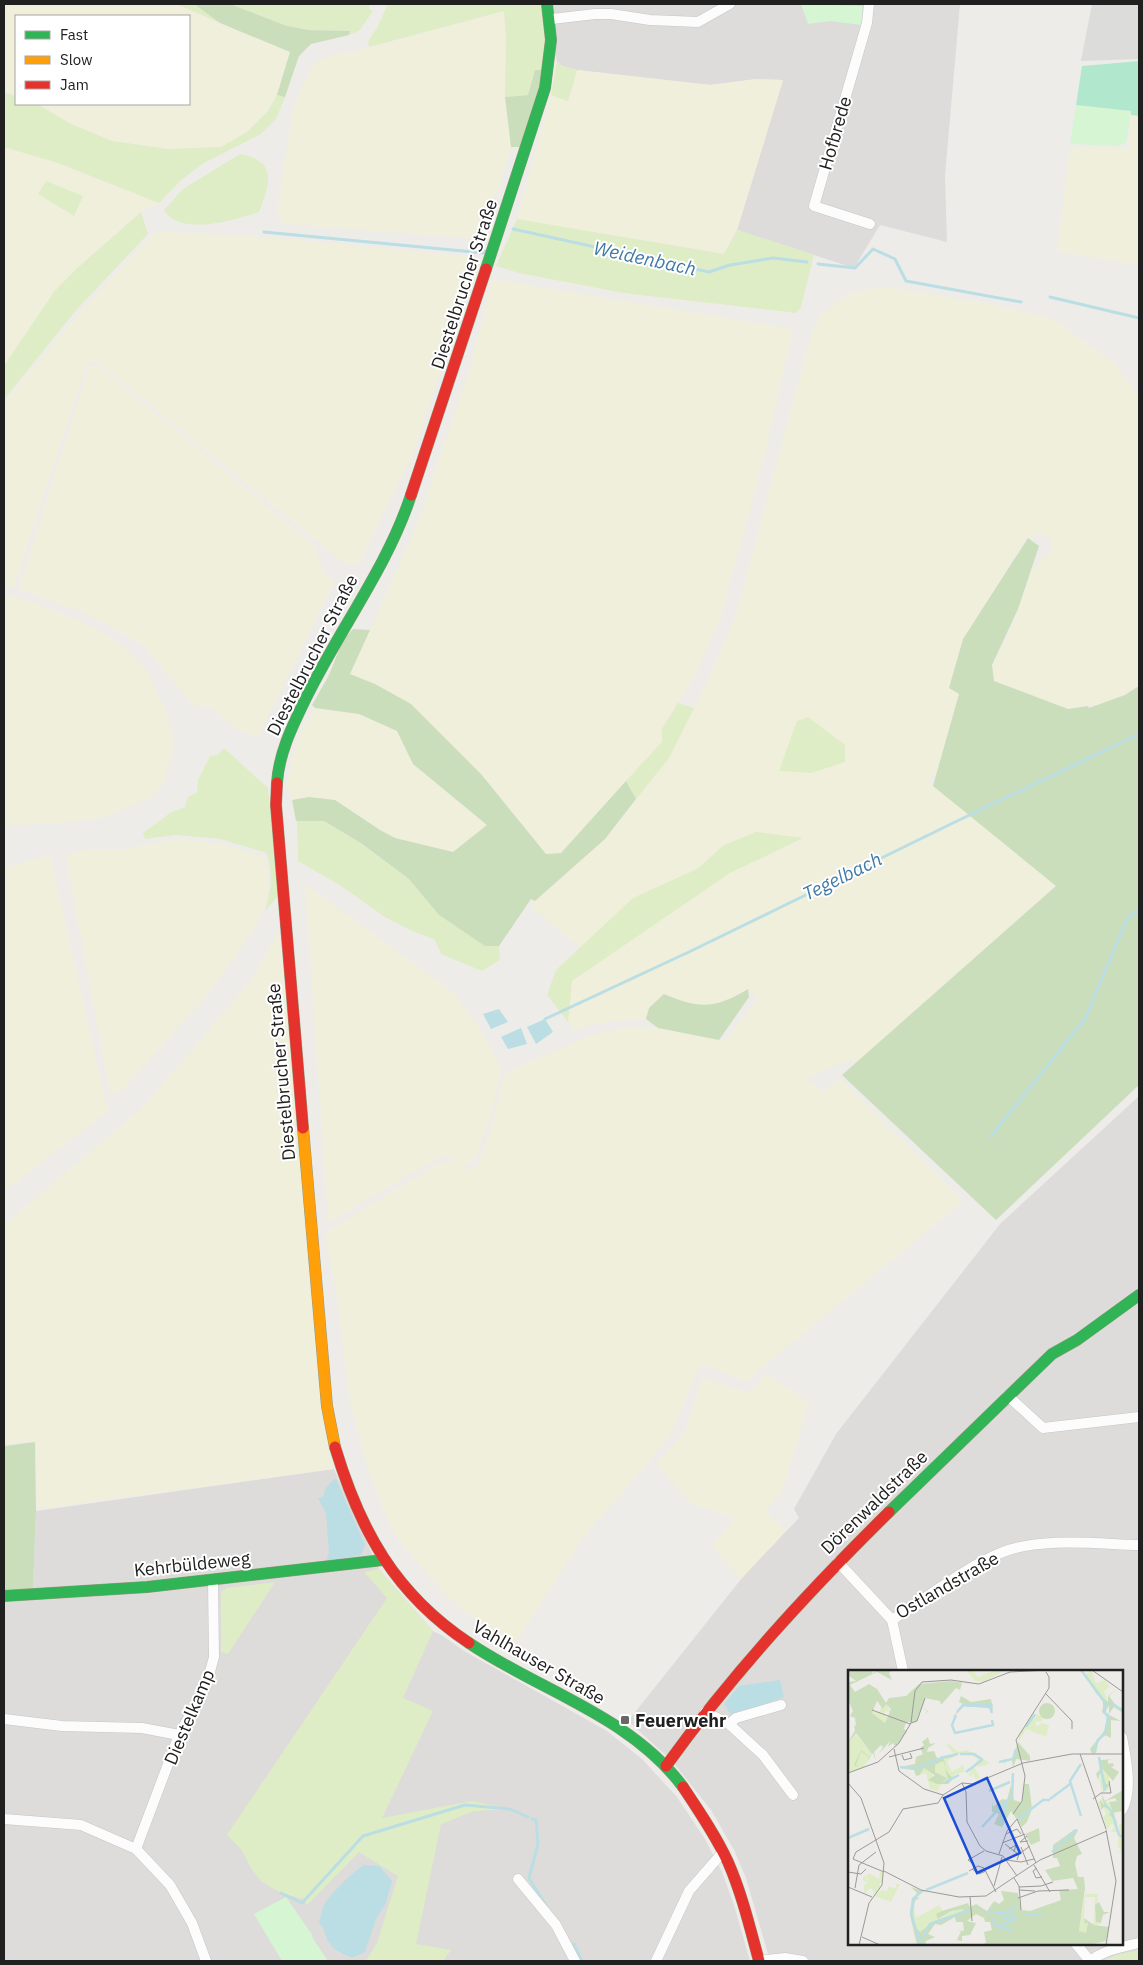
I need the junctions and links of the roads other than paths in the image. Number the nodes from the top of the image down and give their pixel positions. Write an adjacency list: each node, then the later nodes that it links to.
1 (547, 4): 4 (street, Diestelbrucher Straße)
2 (730, 4): 4 (street)
3 (869, 4): 5 (street, Hofbrede)
4 (552, 19): 9 (street, Diestelbrucher Straße)
5 (870, 224)
6 (1139, 1295): 7 (street, Dörenwaldstraße)
7 (1008, 1396): 8 (street); 12 (street, Dörenwaldstraße)
8 (1139, 1417)
9 (351, 1498): 11 (street, Vahlhauser Straße)
10 (1139, 1546): 15 (street, Ostlandstraße)
11 (383, 1560): 13 (street, Kehrbüldeweg); 23 (street, Vahlhauser Straße)
12 (838, 1562): 15 (street, Ostlandstraße); 18 (street, Dörenwaldstraße)
13 (213, 1580): 14 (street, Kehrbüldeweg); 21 (street, Diestelkamp)
14 (4, 1596)
15 (892, 1620): 16 (street)
16 (903, 1670)
17 (781, 1705): 20 (street)
18 (705, 1712): 20 (street); 23 (street, Dörenwaldstraße)
19 (4, 1720): 21 (street)
20 (729, 1724): 24 (street)
21 (179, 1735): 27 (street, Diestelkamp)
22 (1123, 1742): 25 (street)
23 (666, 1766): 28 (street, Vahlhauser Straße)
24 (793, 1795)
25 (1123, 1808)
26 (4, 1819): 27 (street)
27 (136, 1849): 32 (street)
28 (723, 1852): 34 (street); 35 (street, Vahlhauser Straße)
29 (518, 1879): 33 (street)
30 (1139, 1943): 37 (street)
31 (1077, 1945): 37 (street)
32 (206, 1961)
33 (575, 1961)
34 (656, 1961)
35 (759, 1961): 36 (street)
36 (803, 1961)
37 (1090, 1961)

